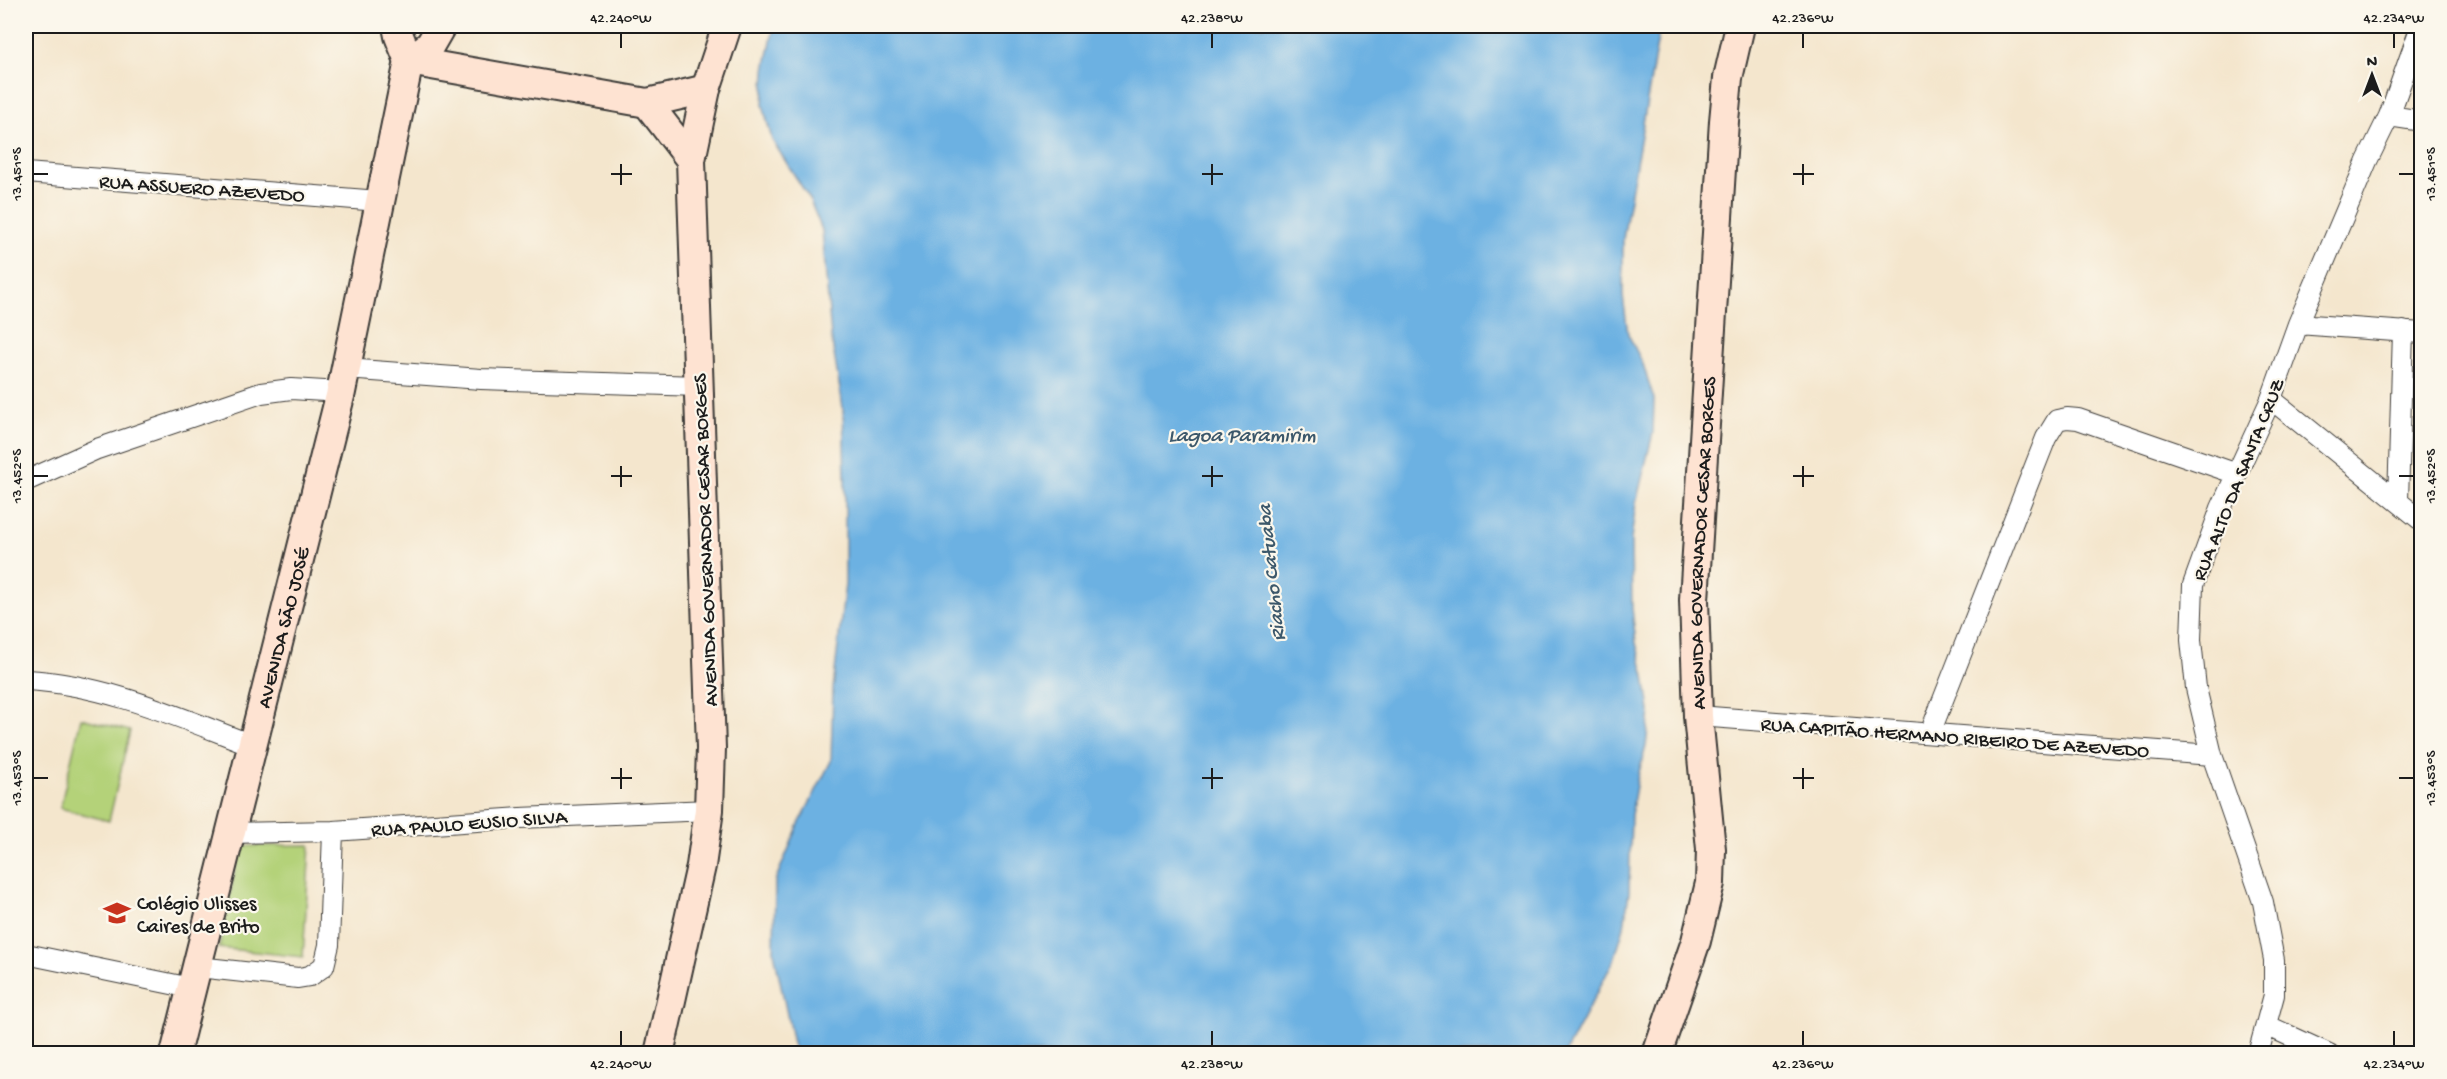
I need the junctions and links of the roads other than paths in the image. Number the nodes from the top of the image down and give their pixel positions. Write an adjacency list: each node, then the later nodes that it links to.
1 (397, 26): 6 (street)
2 (441, 26): 6 (street)
3 (727, 26): 7 (street, AVENIDA GOVERNADOR CESAR BORGES)
4 (1740, 26): 24 (street, AVENIDA GOVERNADOR CESAR BORGES)
5 (2421, 26): 9 (street, RUA ALTO DA SANTA CRUZ)
6 (410, 61): 8 (street); 13 (street, AVENIDA SÃO JOSÉ)
7 (706, 89): 8 (street); 11 (street, AVENIDA GOVERNADOR CESAR BORGES)
8 (647, 103): 11 (street)
9 (2389, 116): 10 (street); 14 (street, RUA ALTO DA SANTA CRUZ)
10 (2421, 121)
11 (691, 160): 17 (street, AVENIDA GOVERNADOR CESAR BORGES)
12 (26, 173): 13 (street, RUA ASSUERO AZEVEDO)
13 (379, 201): 16 (street, AVENIDA SÃO JOSÉ)
14 (2298, 324): 15 (street); 18 (street, RUA ALTO DA SANTA CRUZ)
15 (2412, 332): 21 (street)
16 (344, 381): 17 (street); 20 (street); 26 (street, AVENIDA SÃO JOSÉ)
17 (699, 386): 28 (street, AVENIDA GOVERNADOR CESAR BORGES)
18 (2271, 399): 19 (street, RUA ALTO DA SANTA CRUZ); 21 (street)
19 (2237, 474): 25 (street); 27 (street, RUA ALTO DA SANTA CRUZ)
20 (26, 481)
21 (2398, 501): 22 (street)
22 (2421, 521)
23 (26, 680): 26 (street)
24 (1698, 716): 25 (street, RUA CAPITÃO HERMANO RIBEIRO DE AZEVEDO); 36 (street, AVENIDA GOVERNADOR CESAR BORGES)
25 (1930, 733): 27 (street, RUA CAPITÃO HERMANO RIBEIRO DE AZEVEDO)
26 (252, 745): 30 (street, AVENIDA SÃO JOSÉ)
27 (2212, 755): 33 (street, RUA ALTO DA SANTA CRUZ)
28 (709, 810): 29 (street, RUA PAULO EUSIO SILVA); 35 (street, AVENIDA GOVERNADOR CESAR BORGES)
29 (333, 831): 30 (street, RUA PAULO EUSIO SILVA); 32 (street)
30 (230, 833): 32 (street, AVENIDA SÃO JOSÉ)
31 (26, 954): 32 (street)
32 (194, 977): 34 (street, AVENIDA SÃO JOSÉ)
33 (2266, 1025): 37 (street, RUA ALTO DA SANTA CRUZ); 38 (street)
34 (175, 1053)
35 (659, 1053)
36 (1657, 1053)
37 (2258, 1053)
38 (2329, 1053)

